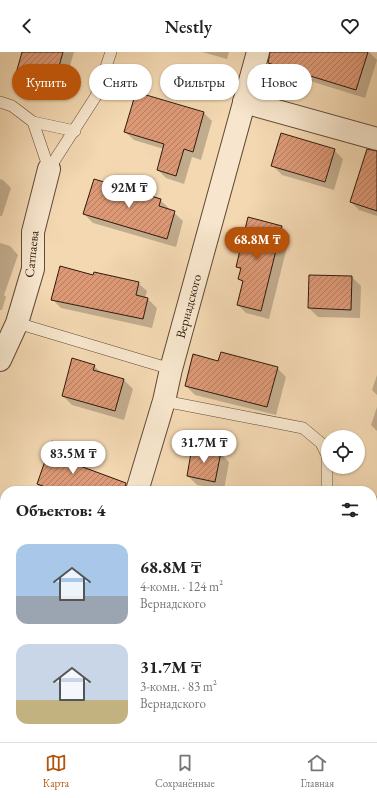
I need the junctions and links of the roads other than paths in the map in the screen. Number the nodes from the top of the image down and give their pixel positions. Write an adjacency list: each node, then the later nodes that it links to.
1 (111, 52): 6 (lane)
2 (258, 52): 4 (street, Вернадского)
3 (0, 102): 5 (lane)
4 (244, 102): 7 (street); 11 (street, Вернадского)
5 (33, 122): 6 (lane); 8 (lane)
6 (75, 131): 8 (lane)
7 (377, 139)
8 (49, 169): 9 (street, Сатпаева)
9 (17, 323): 10 (street, Сатпаева); 11 (lane)
10 (0, 360)
11 (171, 369): 12 (street, Вернадского)
12 (164, 400): 13 (street, Вернадского); 14 (lane)
13 (138, 486)
14 (328, 486)

